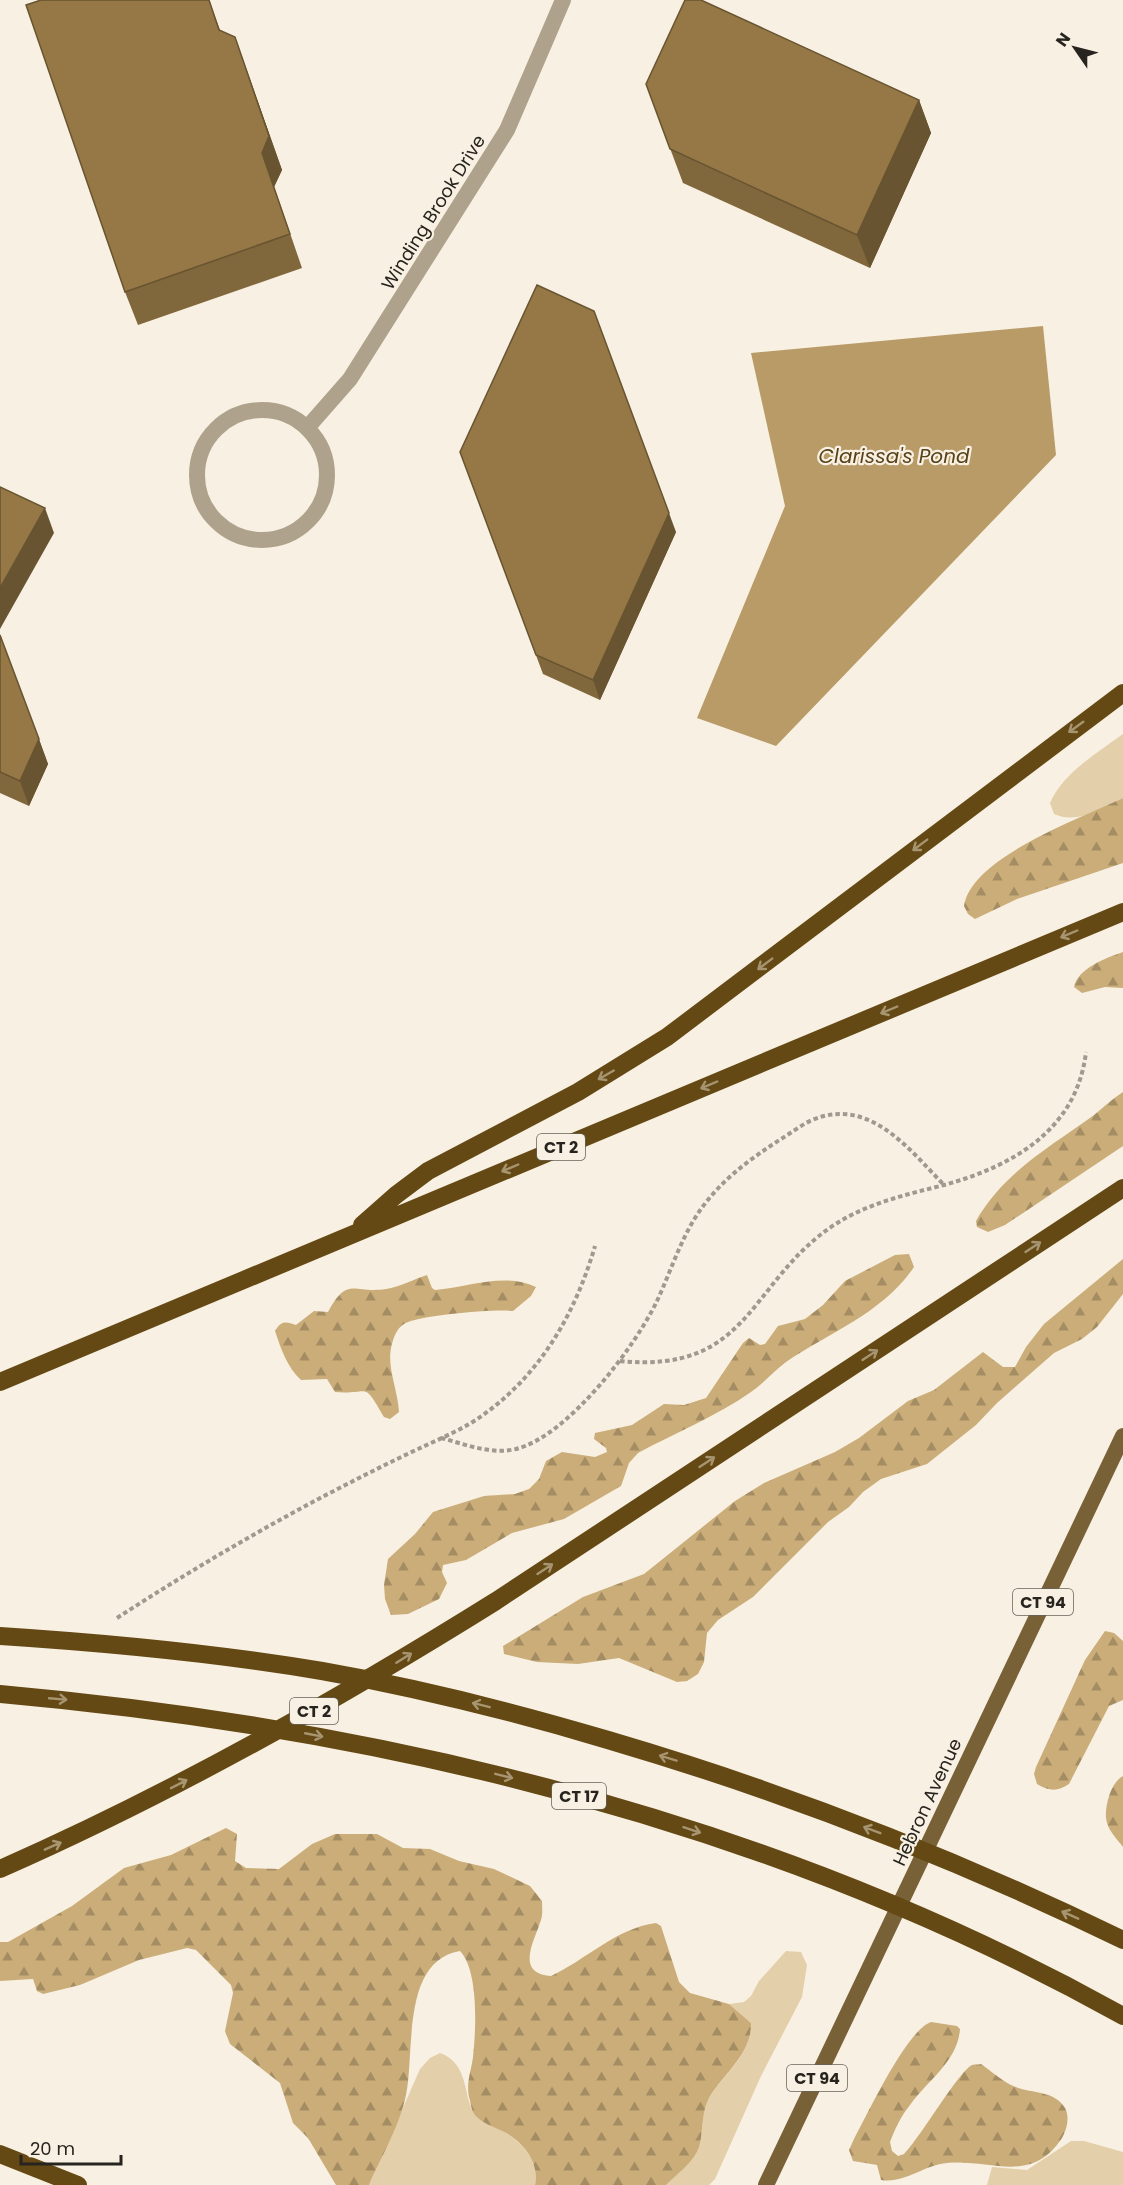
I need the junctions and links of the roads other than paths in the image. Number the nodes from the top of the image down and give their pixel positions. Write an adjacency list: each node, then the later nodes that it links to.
1 (563, 0): 2 (street, Winding Brook Drive)
2 (307, 428): 2 (street)
3 (1123, 693): 6 (highway, one-way to 6)
4 (1123, 912): 6 (highway, CT 2, one-way to 6)
5 (1123, 1188): 11 (highway, CT 2, one-way to 5)
6 (352, 1234): 7 (highway, CT 2)
7 (0, 1382)
8 (1123, 1436): 16 (main road, Hebron Avenue / CT 94)
9 (0, 1636): 12 (highway, one-way to 9)
10 (0, 1694): 13 (highway, CT 17, one-way to 13)
11 (0, 1869)
12 (1123, 1940)
13 (1123, 2016)
14 (0, 2154): 15 (highway)
15 (78, 2185)
16 (766, 2185)

